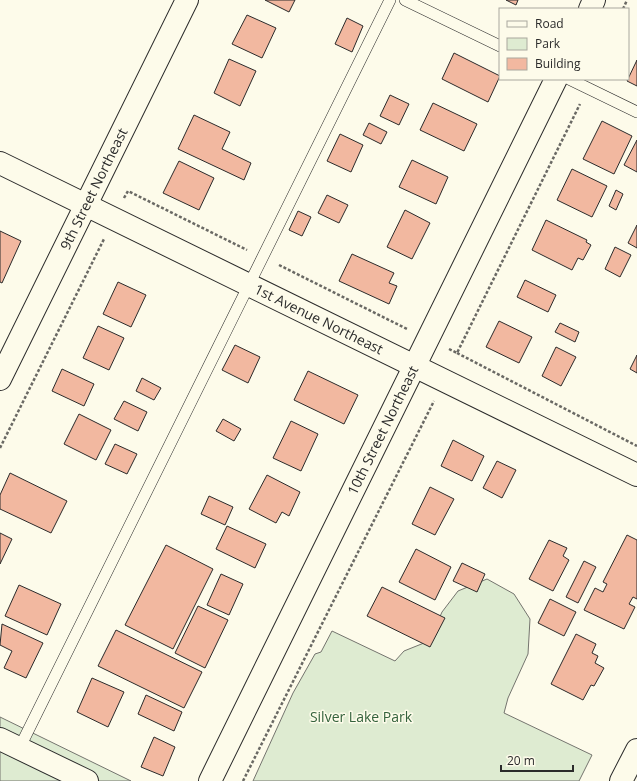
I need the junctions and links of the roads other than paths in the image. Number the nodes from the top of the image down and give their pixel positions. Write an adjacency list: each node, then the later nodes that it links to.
1 (187, 0): 9 (street, 9th Street Northeast)
2 (390, 0): 10 (lane)
3 (405, 0): 4 (lane)
4 (499, 46)
5 (556, 80): 11 (street, 10th Street Northeast)
6 (571, 80): 7 (lane)
7 (637, 112)
8 (0, 163): 9 (street, 1st Avenue Northeast)
9 (86, 205): 10 (street, 1st Avenue Northeast); 12 (street, 9th Street Northeast)
10 (249, 284): 11 (street, 1st Avenue Northeast); 15 (lane)
11 (415, 366): 13 (street, 1st Avenue Northeast); 18 (street, 10th Street Northeast)
12 (0, 379)
13 (637, 475)
14 (0, 739): 15 (street)
15 (19, 748): 17 (street)
16 (637, 750): 19 (street)
17 (86, 781)
18 (210, 781)
19 (622, 781)

